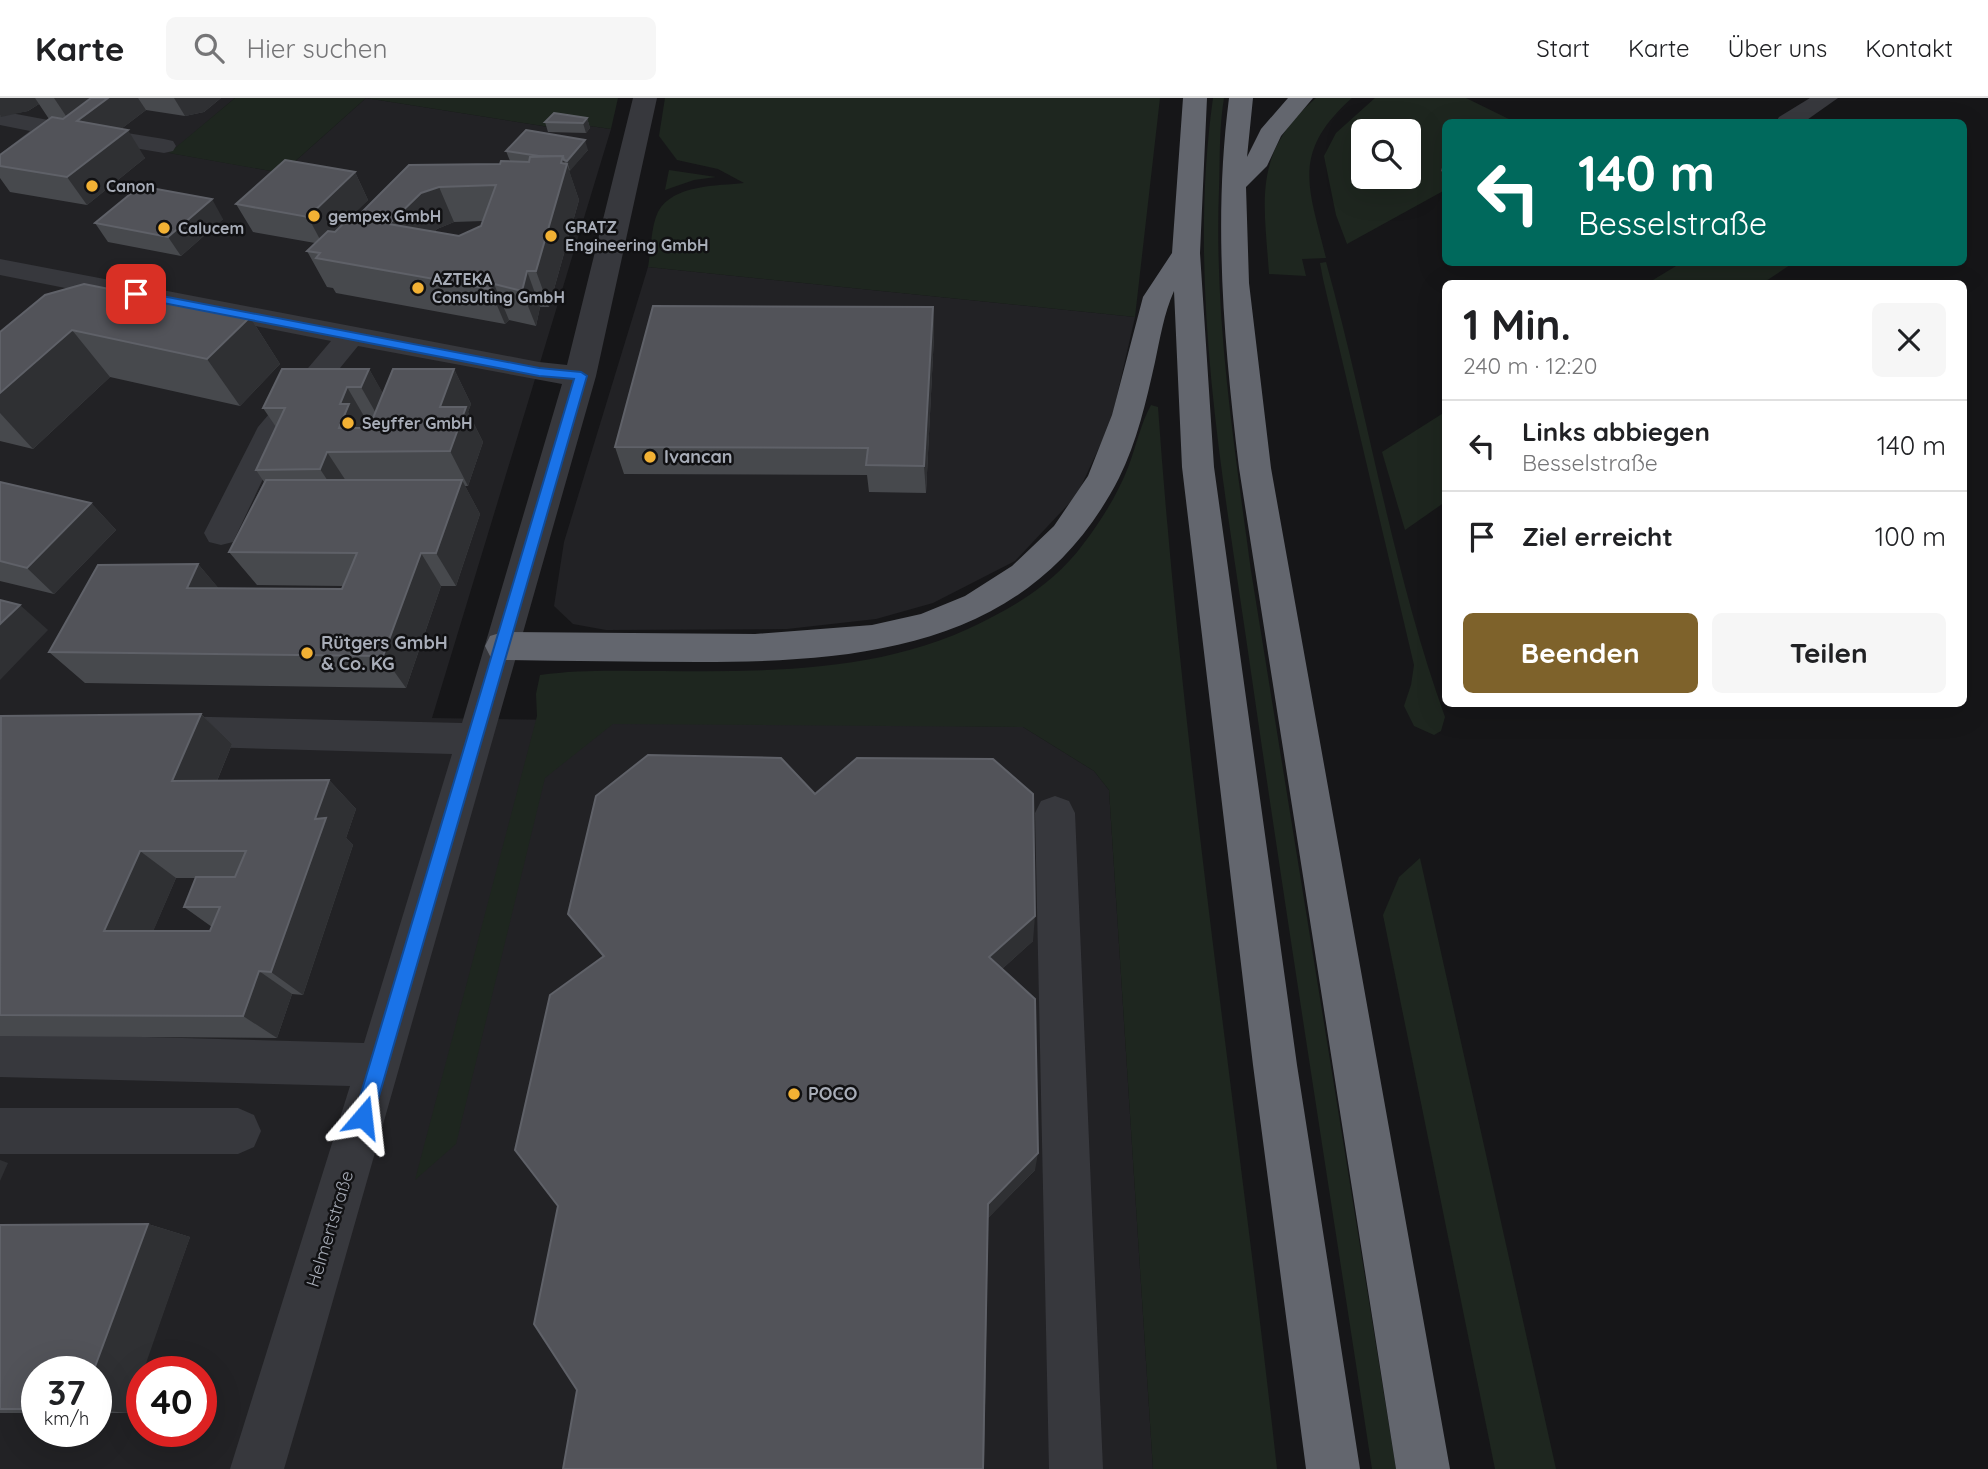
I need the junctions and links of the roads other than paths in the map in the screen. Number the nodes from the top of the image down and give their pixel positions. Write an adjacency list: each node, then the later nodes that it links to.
1 (645, 98): 17 (street, Helmertstraße)
2 (1195, 98): 12 (highway)
3 (1241, 98): 11 (highway)
4 (1301, 98): 11 (highway)
5 (1826, 98): 6 (street)
6 (1793, 119)
7 (4, 123): 8 (street)
8 (50, 127): 9 (street); 10 (street)
9 (164, 146)
10 (0, 166)
11 (1232, 186): 30 (highway)
12 (1186, 254): 19 (highway); 29 (highway)
13 (0, 267): 14 (street)
14 (87, 285): 15 (street); 16 (street)
15 (58, 310)
16 (351, 335): 17 (street); 18 (street)
17 (581, 376): 19 (street, Helmertstraße)
18 (221, 533)
19 (503, 646): 21 (street, Helmertstraße)
20 (128, 730): 21 (street)
21 (476, 739): 24 (street, Helmertstraße)
22 (1055, 814): 28 (street)
23 (0, 1055): 24 (street)
24 (379, 1065): 27 (street, Helmertstraße)
25 (0, 1131): 26 (street)
26 (238, 1131)
27 (257, 1469)
28 (1076, 1469)
29 (1333, 1469)
30 (1423, 1469)

